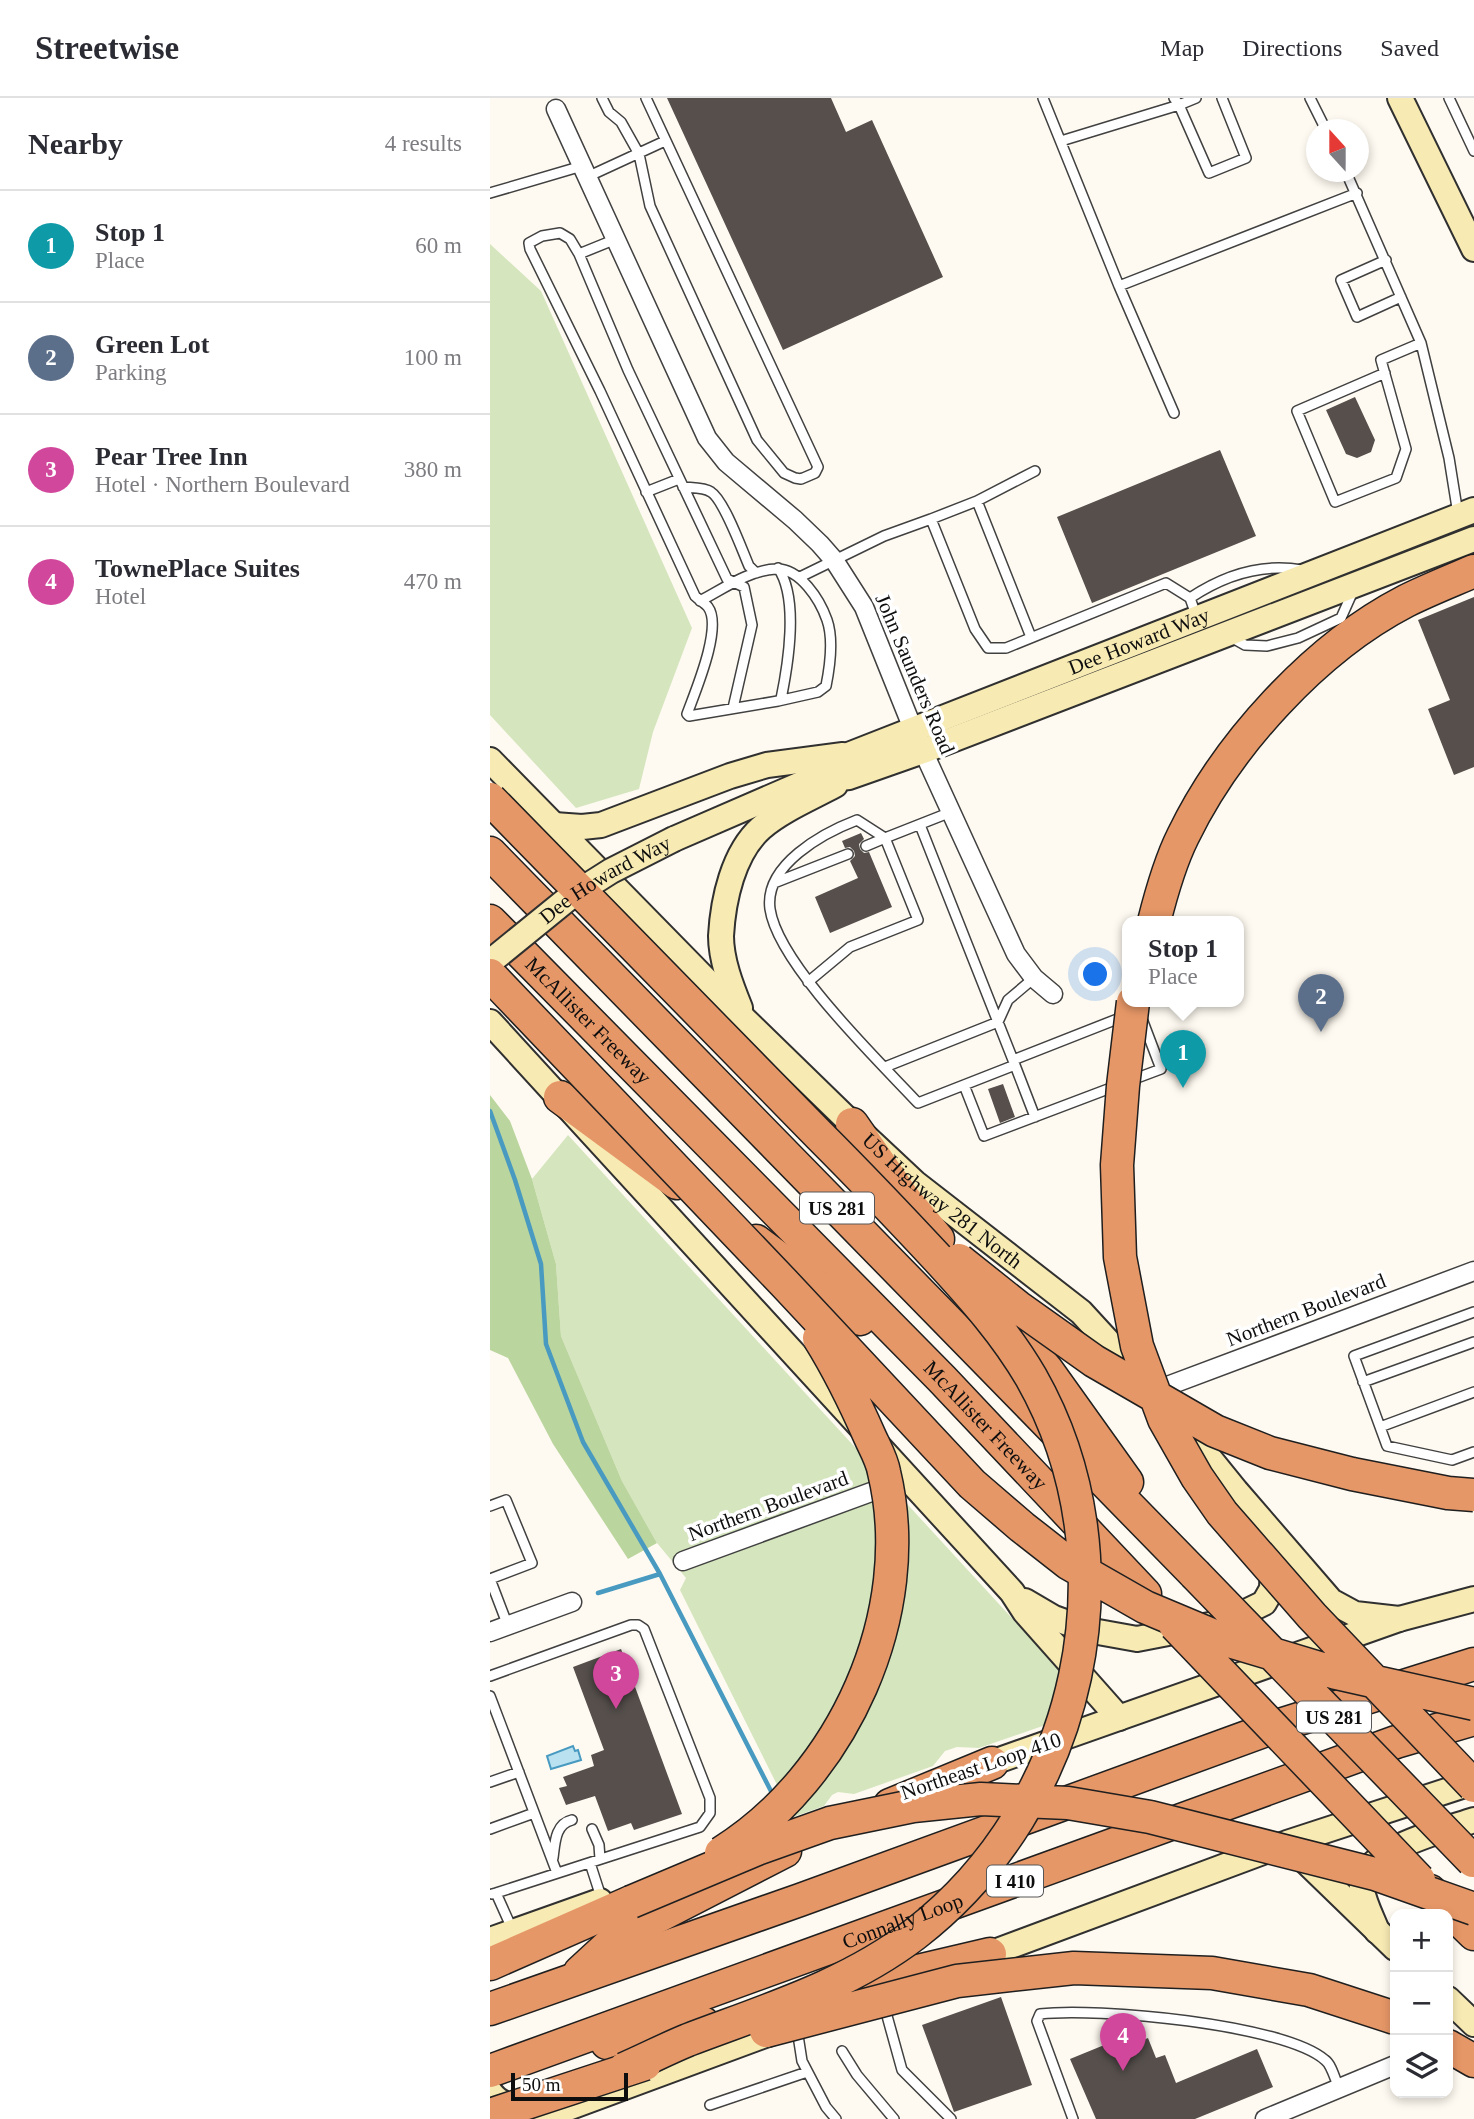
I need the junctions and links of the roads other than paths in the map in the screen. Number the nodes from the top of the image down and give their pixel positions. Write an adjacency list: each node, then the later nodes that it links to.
1 (602, 98): 15 (lane)
2 (646, 98): 12 (lane)
3 (1044, 98): 13 (lane)
4 (1196, 98): 9 (lane)
5 (1222, 98): 9 (lane)
6 (1310, 98): 11 (lane)
7 (1400, 98): 21 (main road)
8 (1449, 98): 14 (lane)
9 (1176, 101): 13 (lane)
10 (553, 104): 16 (street, John Saunders Road)
11 (1320, 119)
12 (665, 141): 15 (lane); 15 (lane)
13 (1061, 141): 24 (lane)
14 (1474, 151)
15 (639, 154): 16 (lane)
16 (585, 172): 18 (lane); 20 (street, John Saunders Road)
17 (1351, 182): 19 (lane)
18 (490, 193)
19 (1357, 193): 23 (lane); 24 (lane)
20 (616, 239): 22 (lane); 36 (street, John Saunders Road)
21 (1474, 249)
22 (579, 254): 30 (lane); 31 (lane)
23 (1386, 260): 25 (lane); 25 (lane)
24 (1119, 286): 28 (lane)
25 (1401, 297): 26 (lane)
26 (1421, 343): 27 (lane); 33 (lane)
27 (1385, 373): 27 (lane)
28 (1174, 413)
29 (1035, 471): 32 (lane)
30 (681, 483): 31 (lane); 39 (lane); 41 (lane)
31 (646, 492): 43 (lane)
32 (977, 501): 34 (lane); 45 (lane)
33 (1466, 513): 42 (main road); 44 (main road, Dee Howard Way)
34 (931, 519): 36 (lane); 45 (lane)
35 (1474, 539): 42 (main road, Dee Howard Way)
36 (834, 560): 40 (lane); 48 (street, John Saunders Road)
37 (778, 568): 39 (lane); 40 (lane); 46 (lane)
38 (1474, 570): 60 (highway)
39 (757, 573): 41 (lane)
40 (800, 577): 46 (lane)
41 (736, 583): 43 (lane); 47 (lane)
42 (1358, 583): 44 (main road, Dee Howard Way)
43 (700, 601): 47 (lane)
44 (1202, 622): 45 (lane); 48 (main road, Dee Howard Way)
45 (1031, 637)
46 (778, 701): 47 (lane)
47 (733, 708)
48 (918, 740): 50 (main road, Dee Howard Way); 52 (street, John Saunders Road)
49 (490, 760): 53 (main road, US Highway 281 North)
50 (850, 765): 53 (main road); 62 (main road, Dee Howard Way, bridge); 68 (main road)
51 (490, 799): 77 (highway, bridge)
52 (951, 813): 54 (lane); 64 (street, John Saunders Road)
53 (554, 825): 68 (main road, US Highway 281 North)
54 (920, 825): 55 (lane); 70 (lane)
55 (886, 838): 56 (lane); 59 (lane); 65 (lane)
56 (866, 846)
57 (490, 853): 93 (highway, US 281)
58 (848, 853): 59 (lane)
59 (773, 883): 65 (lane)
60 (1156, 916)
61 (490, 921): 82 (highway, McAllister Freeway / US 281)
62 (490, 962)
63 (490, 975): 79 (highway, bridge)
64 (1034, 978): 66 (street, John Saunders Road); 70 (lane)
65 (808, 982): 72 (lane)
66 (1053, 994)
67 (1132, 1007): 111 (highway, bridge)
68 (744, 1019): 76 (main road, US Highway 281 North)
69 (490, 1021): 74 (main road)
70 (998, 1022): 71 (lane); 72 (lane)
71 (1014, 1063): 73 (lane); 75 (lane); 75 (lane)
72 (885, 1067): 73 (lane)
73 (964, 1085): 75 (lane)
74 (560, 1097): 82 (highway); 88 (main road)
75 (1035, 1117)
76 (852, 1124): 84 (main road, US Highway 281 North); 93 (highway)
77 (884, 1200): 90 (highway, bridge); 147 (highway, bridge)
78 (1474, 1271): 84 (street, Northern Boulevard)
79 (785, 1284): 105 (highway, bridge); 124 (highway, bridge)
80 (1474, 1312): 83 (lane)
81 (1474, 1342): 83 (lane)
82 (942, 1379): 128 (highway, McAllister Freeway / US 281, bridge)
83 (1363, 1382): 86 (lane)
84 (1154, 1391): 89 (main road, US Highway 281 North)
85 (1474, 1392): 86 (lane)
86 (1380, 1426): 87 (lane)
87 (1474, 1452)
88 (908, 1479): 92 (street, Northern Boulevard); 95 (main road)
89 (1236, 1491): 95 (main road); 99 (main road, US Highway 281 North)
90 (1474, 1495)
91 (490, 1506): 94 (lane)
92 (683, 1561)
93 (1190, 1568): 120 (highway, US 281, bridge)
94 (490, 1579): 96 (lane)
95 (1012, 1592): 106 (main road)
96 (493, 1594): 100 (lane)
97 (1474, 1599): 99 (main road, Northeast Loop 410)
98 (572, 1602): 100 (street)
99 (1399, 1619): 106 (main road, Northeast Loop 410)
100 (508, 1626): 101 (street)
101 (490, 1632)
102 (1474, 1664): 133 (highway)
103 (490, 1676): 118 (lane)
104 (490, 1696): 109 (lane)
105 (1474, 1704)
106 (1119, 1718): 108 (main road, Northeast Loop 410)
107 (1474, 1719): 142 (highway, Connally Loop / I 410)
108 (992, 1763): 124 (main road, Northeast Loop 410); 133 (highway)
109 (519, 1772): 110 (lane); 112 (lane)
110 (490, 1782)
111 (1474, 1784): 117 (main road)
112 (534, 1813): 115 (lane); 119 (lane)
113 (572, 1819): 119 (lane)
114 (1474, 1820): 127 (main road)
115 (490, 1829)
116 (592, 1829): 118 (lane)
117 (1287, 1843): 127 (main road); 131 (main road)
118 (600, 1859): 121 (lane)
119 (552, 1860): 122 (lane)
120 (1474, 1861)
121 (590, 1863): 122 (lane); 124 (lane)
122 (557, 1873): 123 (lane)
123 (493, 1894): 126 (lane)
124 (617, 1901): 125 (highway, bridge); 126 (main road, Northeast Loop 410); 132 (highway)
125 (1474, 1909)
126 (514, 1931): 129 (main road, Northeast Loop 410)
127 (1377, 1931): 130 (main road)
128 (1474, 1934)
129 (490, 1940)
130 (1390, 1943)
131 (990, 1954): 134 (main road); 142 (highway)
132 (490, 1964)
133 (571, 1981): 136 (highway)
134 (880, 1993): 138 (main road); 156 (lane)
135 (1453, 2004): 139 (main road)
136 (490, 2009)
137 (1390, 2016): 147 (highway, bridge)
138 (796, 2024): 148 (lane); 151 (main road)
139 (1474, 2024)
140 (1474, 2031): 141 (street)
141 (1453, 2042)
142 (557, 2047): 150 (highway, Connally Loop / I 410)
143 (1453, 2048): 145 (highway)
144 (842, 2051): 155 (lane)
145 (1474, 2061)
146 (1390, 2067): 149 (street)
147 (624, 2069): 150 (highway, bridge)
148 (807, 2072): 152 (lane); 154 (lane)
149 (1339, 2088): 157 (lane); 158 (street)
150 (491, 2094): 151 (main road)
151 (577, 2105): 153 (main road)
152 (710, 2105)
153 (538, 2119)
154 (836, 2119)
155 (894, 2119)
156 (951, 2119)
157 (1073, 2119)
158 (1265, 2119)

